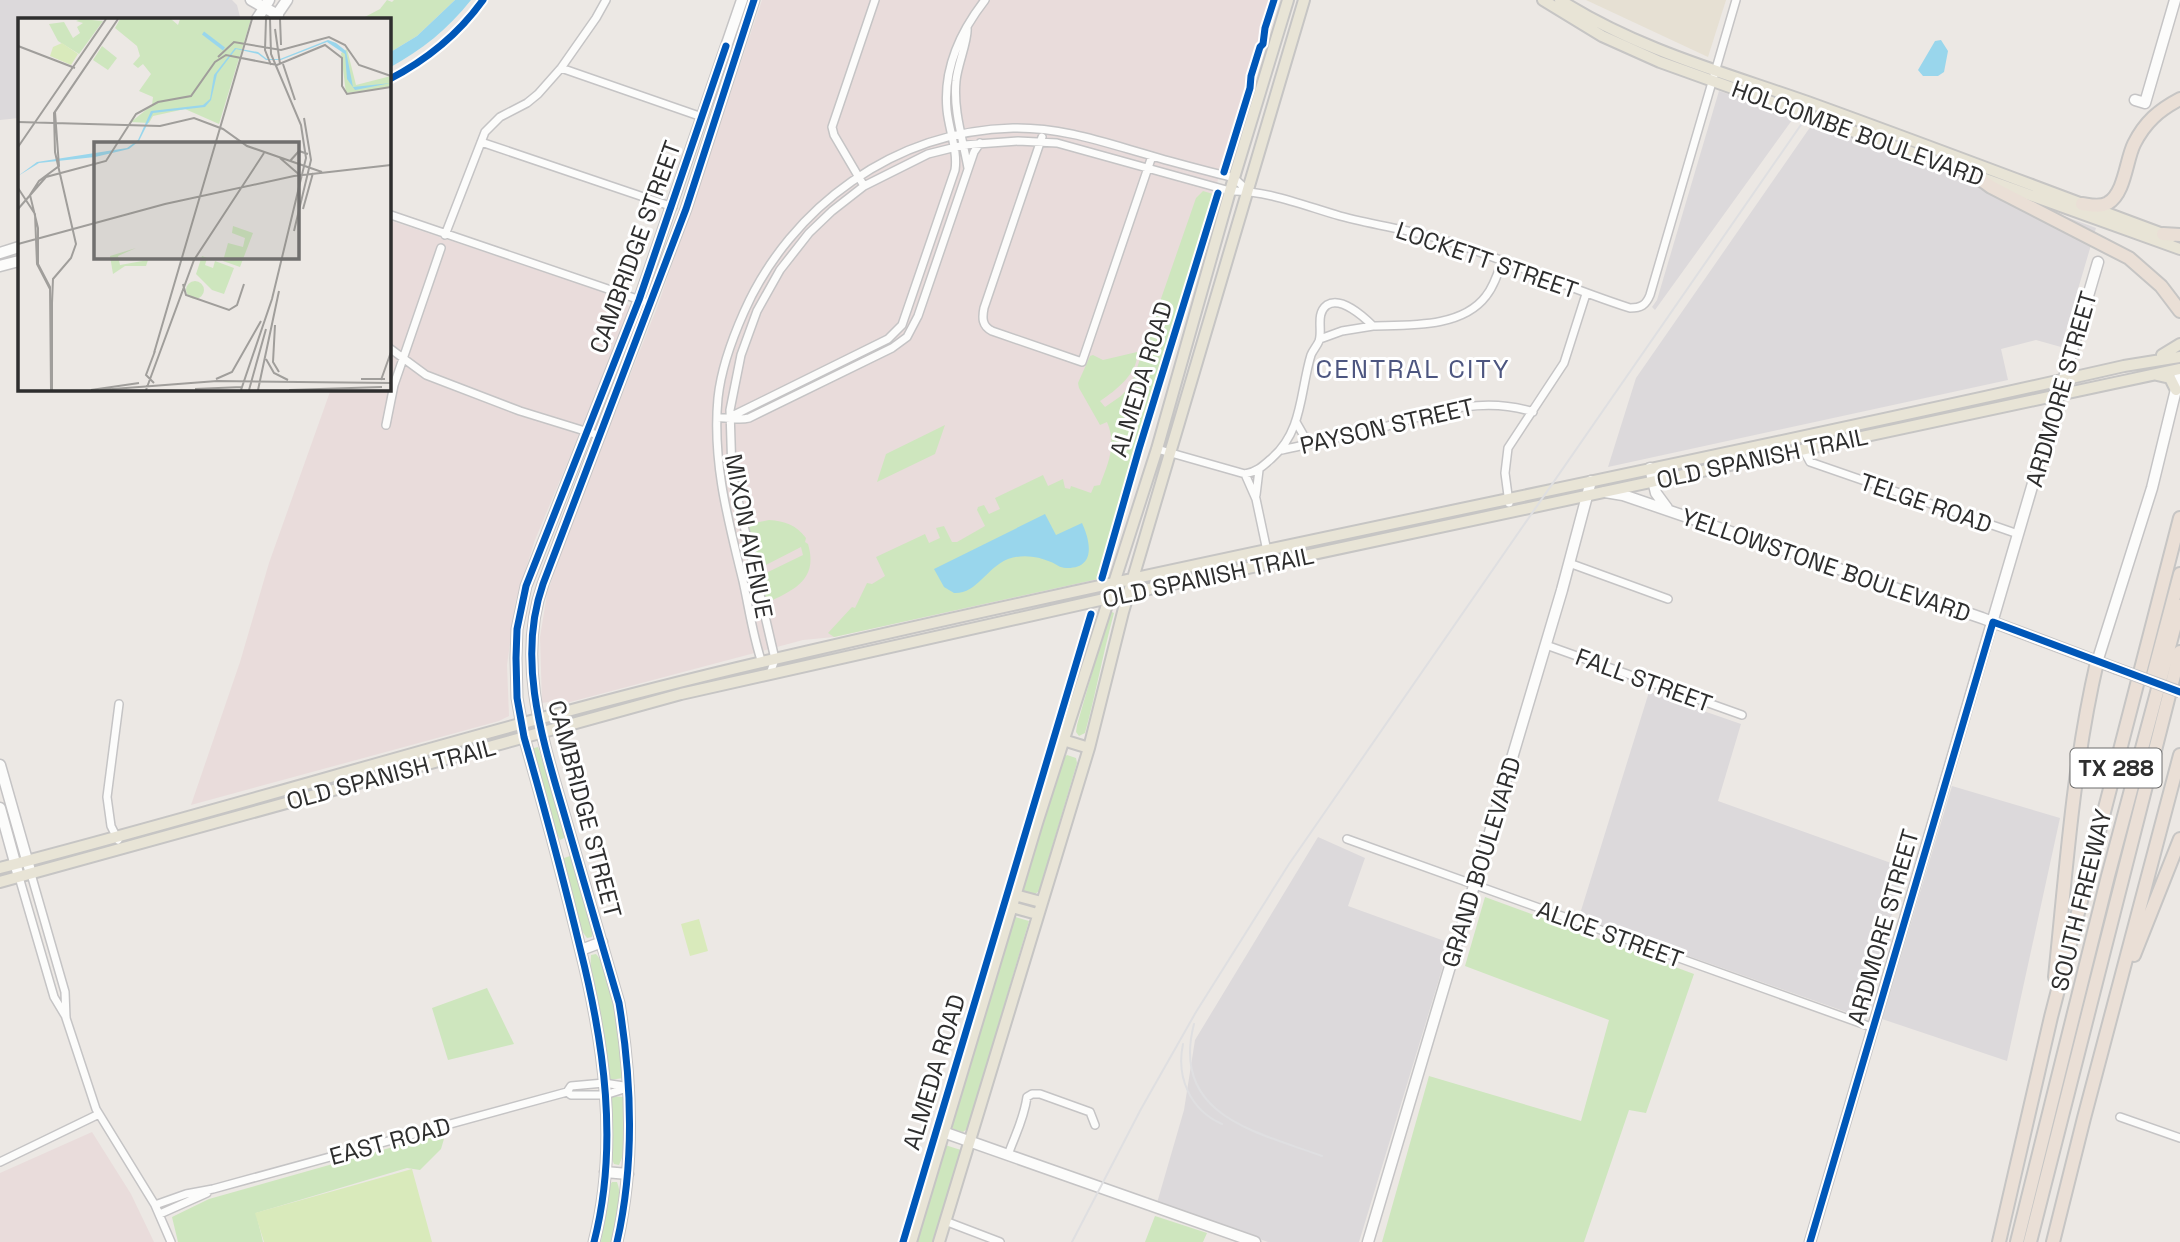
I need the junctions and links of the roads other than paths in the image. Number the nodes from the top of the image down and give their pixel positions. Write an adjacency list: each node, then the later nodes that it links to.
1 (251, 0): 14 (street)
2 (606, 0): 17 (street)
3 (742, 0): 21 (street, CAMBRIDGE STREET)
4 (754, 0): 56 (street, CAMBRIDGE STREET)
5 (875, 0): 33 (street)
6 (985, 0): 16 (street)
7 (1289, 0): 35 (main road, ALMEDA ROAD)
8 (1304, 0): 37 (main road, ALMEDA ROAD)
9 (1543, 0): 18 (main road, HOLCOMBE BOULEVARD)
10 (1560, 0): 18 (main road, HOLCOMBE BOULEVARD)
11 (1736, 0): 18 (street)
12 (2175, 0): 20 (street)
13 (284, 1): 15 (street)
14 (267, 4): 15 (street)
15 (276, 17)
16 (967, 28): 23 (street); 24 (street)
17 (561, 68): 21 (street); 26 (street)
18 (1713, 75): 34 (main road, HOLCOMBE BOULEVARD); 39 (main road, HOLCOMBE BOULEVARD); 54 (street, LOCKETT STREET)
19 (2180, 99): 39 (highway)
20 (2135, 100)
21 (702, 117): 40 (street, CAMBRIDGE STREET)
22 (1044, 129): 23 (street, MIXON AVENUE); 25 (street); 30 (street, MIXON AVENUE)
23 (962, 135): 24 (street, MIXON AVENUE); 28 (street)
24 (952, 136): 29 (street); 33 (street, MIXON AVENUE)
25 (1041, 141): 27 (street, MIXON AVENUE); 31 (street, MIXON AVENUE); 31 (street)
26 (481, 142): 40 (street); 42 (street)
27 (980, 143): 28 (street, MIXON AVENUE); 32 (street)
28 (964, 145): 29 (street, MIXON AVENUE); 32 (street)
29 (953, 147): 36 (street, MIXON AVENUE); 47 (street)
30 (1153, 156): 31 (street); 35 (street, MIXON AVENUE)
31 (1149, 168): 38 (street, MIXON AVENUE)
32 (968, 169): 49 (street)
33 (857, 176): 36 (street); 76 (street, MIXON AVENUE)
34 (1976, 176): 44 (main road, HOLCOMBE BOULEVARD); 57 (highway)
35 (1234, 178): 37 (street, MIXON AVENUE); 38 (main road, ALMEDA ROAD)
36 (864, 186): 70 (street, MIXON AVENUE)
37 (1248, 190): 38 (street, MIXON AVENUE); 51 (street, LOCKETT STREET); 89 (main road, ALMEDA ROAD)
38 (1230, 191): 85 (main road, ALMEDA ROAD)
39 (2082, 204): 43 (main road, HOLCOMBE BOULEVARD)
40 (673, 207): 55 (street, CAMBRIDGE STREET)
41 (390, 215): 42 (street)
42 (445, 234): 55 (street)
43 (2163, 234): 44 (highway)
44 (2179, 245)
45 (17, 248): 48 (street)
46 (441, 248): 63 (street)
47 (929, 251): 49 (street); 72 (street)
48 (0, 253)
49 (938, 255): 75 (street)
50 (18, 261): 53 (street)
51 (1502, 261): 54 (street, LOCKETT STREET); 58 (street)
52 (2098, 262): 67 (street, ARDMORE STREET)
53 (0, 266)
54 (1586, 294): 73 (street)
55 (639, 300): 56 (street); 80 (street, CAMBRIDGE STREET)
56 (651, 305): 81 (street, CAMBRIDGE STREET)
57 (2180, 311)
58 (1373, 326): 59 (street); 59 (street)
59 (1320, 339): 77 (street)
60 (2180, 344): 64 (main road)
61 (390, 349): 63 (street)
62 (2180, 357): 64 (main road, OLD SPANISH TRAIL)
63 (404, 358): 79 (street); 80 (street)
64 (2146, 361): 67 (main road, OLD SPANISH TRAIL)
65 (2180, 371): 66 (main road, OLD SPANISH TRAIL); 68 (street)
66 (2148, 375): 68 (main road); 69 (main road, OLD SPANISH TRAIL)
67 (2064, 379): 69 (street, ARDMORE STREET); 71 (main road, OLD SPANISH TRAIL)
68 (2176, 390): 132 (street)
69 (2059, 394): 74 (main road, OLD SPANISH TRAIL); 106 (street, ARDMORE STREET)
70 (732, 399): 72 (street); 75 (street, MIXON AVENUE)
71 (1961, 401): 74 (main road); 78 (main road, OLD SPANISH TRAIL)
72 (755, 404): 75 (street)
73 (1532, 412): 84 (street, PAYSON STREET); 100 (street)
74 (1964, 414): 82 (main road, OLD SPANISH TRAIL)
75 (730, 417): 76 (street); 130 (street, MIXON AVENUE)
76 (717, 418): 131 (street, MIXON AVENUE)
77 (1296, 421): 84 (street); 87 (street)
78 (1858, 423): 82 (main road); 83 (main road, OLD SPANISH TRAIL)
79 (386, 425)
80 (586, 432): 81 (street); 120 (street, CAMBRIDGE STREET)
81 (601, 436): 121 (street, CAMBRIDGE STREET)
82 (1861, 436): 86 (main road, OLD SPANISH TRAIL)
83 (1784, 439): 88 (main road); 90 (main road, OLD SPANISH TRAIL)
84 (1315, 442): 87 (street, PAYSON STREET)
85 (1157, 449): 89 (street); 116 (main road, ALMEDA ROAD)
86 (1802, 449): 88 (main road, OLD SPANISH TRAIL); 106 (street, TELGE ROAD)
87 (1282, 450): 92 (street)
88 (1787, 452): 93 (main road, OLD SPANISH TRAIL)
89 (1171, 453): 94 (street); 115 (main road, ALMEDA ROAD)
90 (1701, 457): 91 (main road, OLD SPANISH TRAIL); 93 (main road)
91 (1650, 468): 95 (main road, OLD SPANISH TRAIL); 96 (street, YELLOWSTONE BOULEVARD)
92 (1259, 470): 94 (street); 99 (street)
93 (1704, 471): 96 (main road, OLD SPANISH TRAIL)
94 (1241, 473): 99 (street)
95 (1591, 481): 98 (street, GRAND BOULEVARD); 100 (main road, OLD SPANISH TRAIL)
96 (1653, 482): 97 (main road, OLD SPANISH TRAIL); 101 (street, YELLOWSTONE BOULEVARD)
97 (1605, 492): 98 (main road, OLD SPANISH TRAIL); 101 (street, YELLOWSTONE BOULEVARD)
98 (1588, 496): 102 (main road, OLD SPANISH TRAIL); 111 (street, GRAND BOULEVARD)
99 (1256, 499): 108 (street)
100 (1508, 499): 102 (street); 104 (main road, OLD SPANISH TRAIL)
101 (1670, 511): 124 (street, YELLOWSTONE BOULEVARD)
102 (1511, 513): 105 (main road, OLD SPANISH TRAIL)
103 (2180, 518): 167 (highway, SOUTH FREEWAY / TX 288)
104 (1406, 521): 105 (main road); 107 (main road, OLD SPANISH TRAIL)
105 (1410, 534): 109 (main road, OLD SPANISH TRAIL)
106 (2018, 534): 124 (street, ARDMORE STREET)
107 (1311, 542): 108 (main road, OLD SPANISH TRAIL); 109 (main road)
108 (1267, 551): 110 (main road, OLD SPANISH TRAIL); 112 (main road)
109 (1315, 555): 112 (main road, OLD SPANISH TRAIL)
110 (1228, 559): 113 (main road); 115 (main road, OLD SPANISH TRAIL)
111 (1569, 563): 119 (street); 127 (street, GRAND BOULEVARD)
112 (1270, 564): 113 (main road, OLD SPANISH TRAIL)
113 (1230, 573): 117 (main road, OLD SPANISH TRAIL)
114 (2180, 574): 158 (highway)
115 (1133, 579): 116 (main road, OLD SPANISH TRAIL); 117 (main road, ALMEDA ROAD)
116 (1116, 583): 118 (main road, ALMEDA ROAD); 123 (main road, OLD SPANISH TRAIL)
117 (1129, 594): 118 (main road, OLD SPANISH TRAIL); 145 (main road, ALMEDA ROAD)
118 (1110, 598): 125 (main road, OLD SPANISH TRAIL); 144 (main road, ALMEDA ROAD)
119 (1668, 598)
120 (522, 601): 121 (street); 141 (street, CAMBRIDGE STREET)
121 (536, 604): 140 (street, CAMBRIDGE STREET)
122 (2180, 606): 158 (highway)
123 (985, 613): 125 (main road); 126 (main road, OLD SPANISH TRAIL)
124 (1993, 622): 132 (street, YELLOWSTONE BOULEVARD); 169 (street, ARDMORE STREET)
125 (990, 626): 128 (main road, OLD SPANISH TRAIL)
126 (881, 636): 128 (main road); 130 (main road, OLD SPANISH TRAIL)
127 (1546, 645): 139 (street, FALL STREET); 160 (street, GRAND BOULEVARD)
128 (885, 649): 133 (main road, OLD SPANISH TRAIL)
129 (2180, 652): 158 (highway)
130 (775, 659): 131 (main road, OLD SPANISH TRAIL); 133 (street)
131 (761, 662): 133 (street, MIXON AVENUE); 135 (main road, OLD SPANISH TRAIL)
132 (2097, 662): 136 (street, YELLOWSTONE BOULEVARD, bridge); 167 (highway)
133 (770, 674): 137 (main road, OLD SPANISH TRAIL)
134 (2180, 683): 158 (highway)
135 (644, 692): 137 (main road); 140 (main road, OLD SPANISH TRAIL)
136 (2180, 692)
137 (648, 703): 142 (main road, OLD SPANISH TRAIL)
138 (119, 704): 151 (street)
139 (1742, 715)
140 (539, 720): 141 (main road, OLD SPANISH TRAIL); 142 (street, CAMBRIDGE STREET)
141 (522, 724): 143 (street, CAMBRIDGE STREET); 148 (main road, OLD SPANISH TRAIL)
142 (541, 732): 143 (main road, OLD SPANISH TRAIL); 165 (street, CAMBRIDGE STREET)
143 (524, 737): 149 (main road, OLD SPANISH TRAIL); 166 (street, CAMBRIDGE STREET)
144 (1063, 740): 145 (main road); 161 (main road, ALMEDA ROAD)
145 (1088, 748): 162 (main road, ALMEDA ROAD)
146 (2180, 755): 170 (highway, TX 288)
147 (0, 765): 155 (street)
148 (375, 766): 149 (main road); 151 (main road, OLD SPANISH TRAIL)
149 (379, 779): 154 (main road, OLD SPANISH TRAIL)
150 (0, 808): 155 (street)
151 (117, 836): 154 (street); 155 (main road, OLD SPANISH TRAIL)
152 (1347, 839): 160 (street, ALICE STREET)
153 (2180, 839): 170 (highway)
154 (121, 850): 157 (main road, OLD SPANISH TRAIL)
155 (21, 862): 156 (main road, OLD SPANISH TRAIL); 157 (street)
156 (0, 869)
157 (25, 875): 159 (main road, OLD SPANISH TRAIL); 168 (street); 168 (street)
158 (2114, 877): 199 (highway); 200 (highway)
159 (0, 882)
160 (1475, 883): 169 (street, ALICE STREET); 196 (street, GRAND BOULEVARD)
161 (1015, 895): 162 (main road); 163 (main road, ALMEDA ROAD)
162 (1041, 902): 164 (main road, ALMEDA ROAD)
163 (1012, 907): 164 (main road); 178 (main road, ALMEDA ROAD)
164 (1037, 914): 180 (main road, ALMEDA ROAD)
165 (602, 942): 166 (street); 172 (street, CAMBRIDGE STREET)
166 (581, 950): 171 (street, CAMBRIDGE STREET)
167 (2051, 1017): 198 (highway, SOUTH FREEWAY / TX 288)
168 (66, 1018): 175 (street)
169 (1874, 1028): 197 (street, ARDMORE STREET)
170 (2107, 1031): 201 (highway, TX 288)
171 (604, 1083): 172 (street, EAST ROAD); 173 (street, EAST ROAD); 174 (street, CAMBRIDGE STREET)
172 (630, 1087): 174 (street, EAST ROAD); 184 (street, CAMBRIDGE STREET)
173 (566, 1092): 174 (street, EAST ROAD); 185 (street, EAST ROAD)
174 (605, 1095): 183 (street, CAMBRIDGE STREET)
175 (99, 1114): 182 (street); 186 (street)
176 (2120, 1117): 179 (street)
177 (1096, 1125): 181 (street)
178 (943, 1132): 180 (street); 192 (main road, ALMEDA ROAD)
179 (2180, 1138)
180 (969, 1141): 181 (street); 188 (main road, ALMEDA ROAD)
181 (1013, 1149): 195 (street)
182 (0, 1162)
183 (605, 1172): 184 (street); 190 (street, CAMBRIDGE STREET)
184 (628, 1174): 191 (street, CAMBRIDGE STREET)
185 (213, 1189): 186 (street, EAST ROAD); 187 (street, EAST ROAD)
186 (155, 1205): 187 (street)
187 (160, 1214): 189 (street)
188 (946, 1220): 193 (main road, ALMEDA ROAD); 194 (street)
189 (170, 1242)
190 (594, 1242)
191 (617, 1242)
192 (911, 1242)
193 (939, 1242)
194 (1000, 1242)
195 (1255, 1242)
196 (1368, 1242)
197 (1810, 1242)
198 (1999, 1242)
199 (2017, 1242)
200 (2030, 1242)
201 (2053, 1242)

